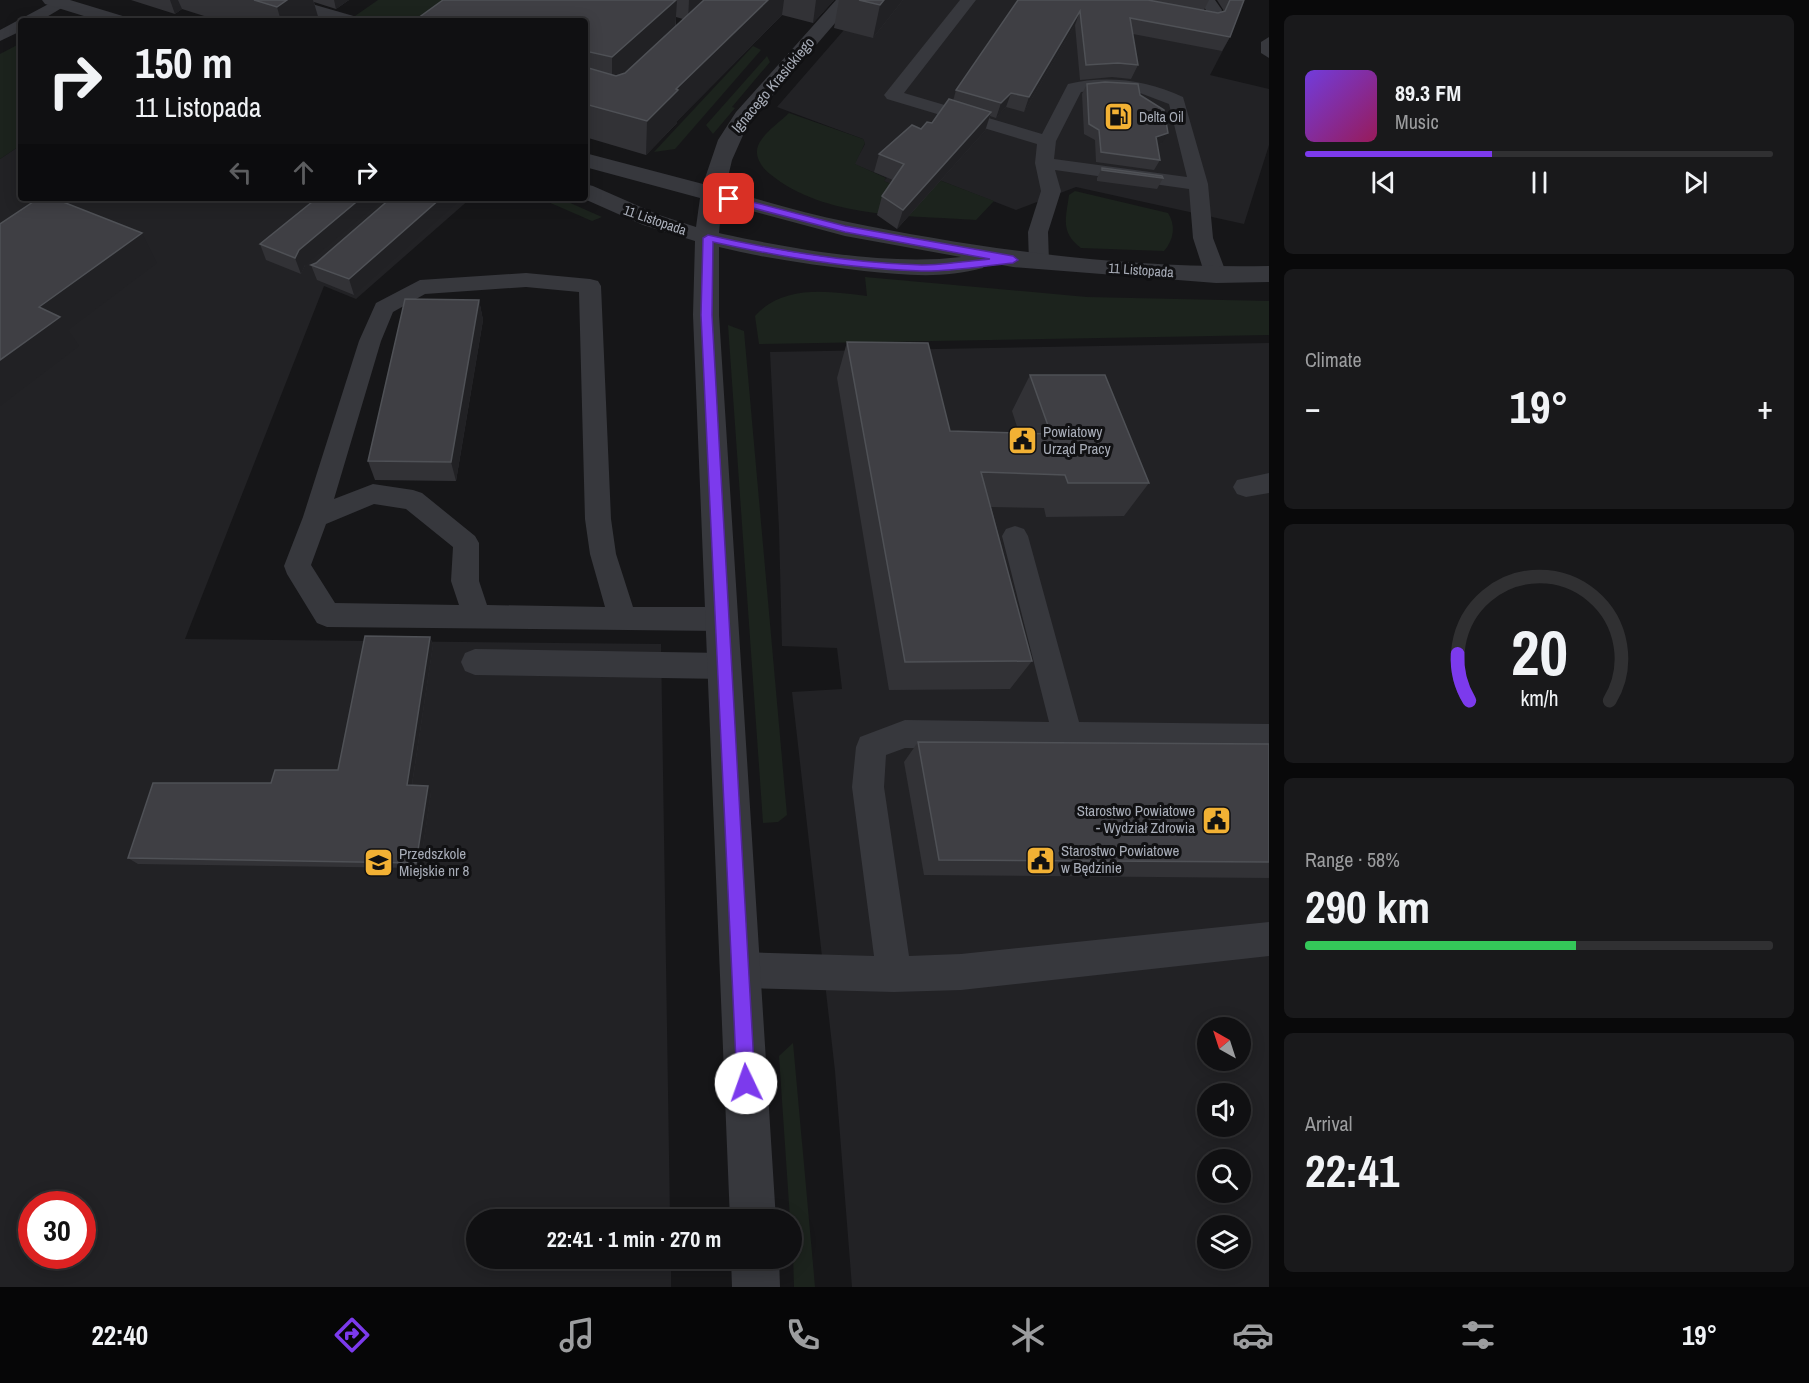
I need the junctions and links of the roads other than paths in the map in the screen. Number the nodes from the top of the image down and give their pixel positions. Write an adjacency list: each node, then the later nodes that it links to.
1 (278, 0): 7 (street)
2 (846, 0): 19 (street, Ignacego Krasickiego)
3 (968, 0): 14 (lane)
4 (1208, 0): 6 (lane)
5 (57, 2): 8 (lane); 9 (street)
6 (1169, 12)
7 (347, 17)
8 (33, 18)
9 (109, 18)
10 (18, 27): 11 (lane)
11 (0, 36)
12 (1269, 42): 13 (lane)
13 (1269, 53)
14 (1047, 141): 16 (lane); 17 (lane)
15 (588, 161): 19 (street, 11 Listopada)
16 (1044, 163): 17 (lane); 22 (lane)
17 (1198, 184): 24 (lane)
18 (588, 192): 20 (street, 11 Listopada)
19 (712, 195): 20 (street, Ignacego Krasickiego); 21 (street, 11 Listopada)
20 (708, 238): 21 (street, 11 Listopada); 28 (street, Ignacego Krasickiego)
21 (1013, 260): 22 (street, 11 Listopada)
22 (1039, 262): 24 (street, 11 Listopada)
23 (1269, 274): 24 (street, 11 Listopada)
24 (1216, 275)
25 (316, 517): 27 (lane); 27 (lane); 29 (lane)
26 (1015, 536): 32 (lane)
27 (476, 616): 29 (lane)
28 (722, 619): 29 (lane); 31 (street, Ignacego Krasickiego)
29 (623, 620)
30 (475, 662): 31 (lane)
31 (724, 666): 35 (street, Ignacego Krasickiego)
32 (1068, 736): 33 (lane); 36 (lane)
33 (1269, 738)
34 (1269, 939): 36 (lane)
35 (741, 970): 36 (lane); 37 (street, Ignacego Krasickiego)
36 (894, 974)
37 (752, 1209)
38 (755, 1269): 39 (street)
39 (756, 1287)

